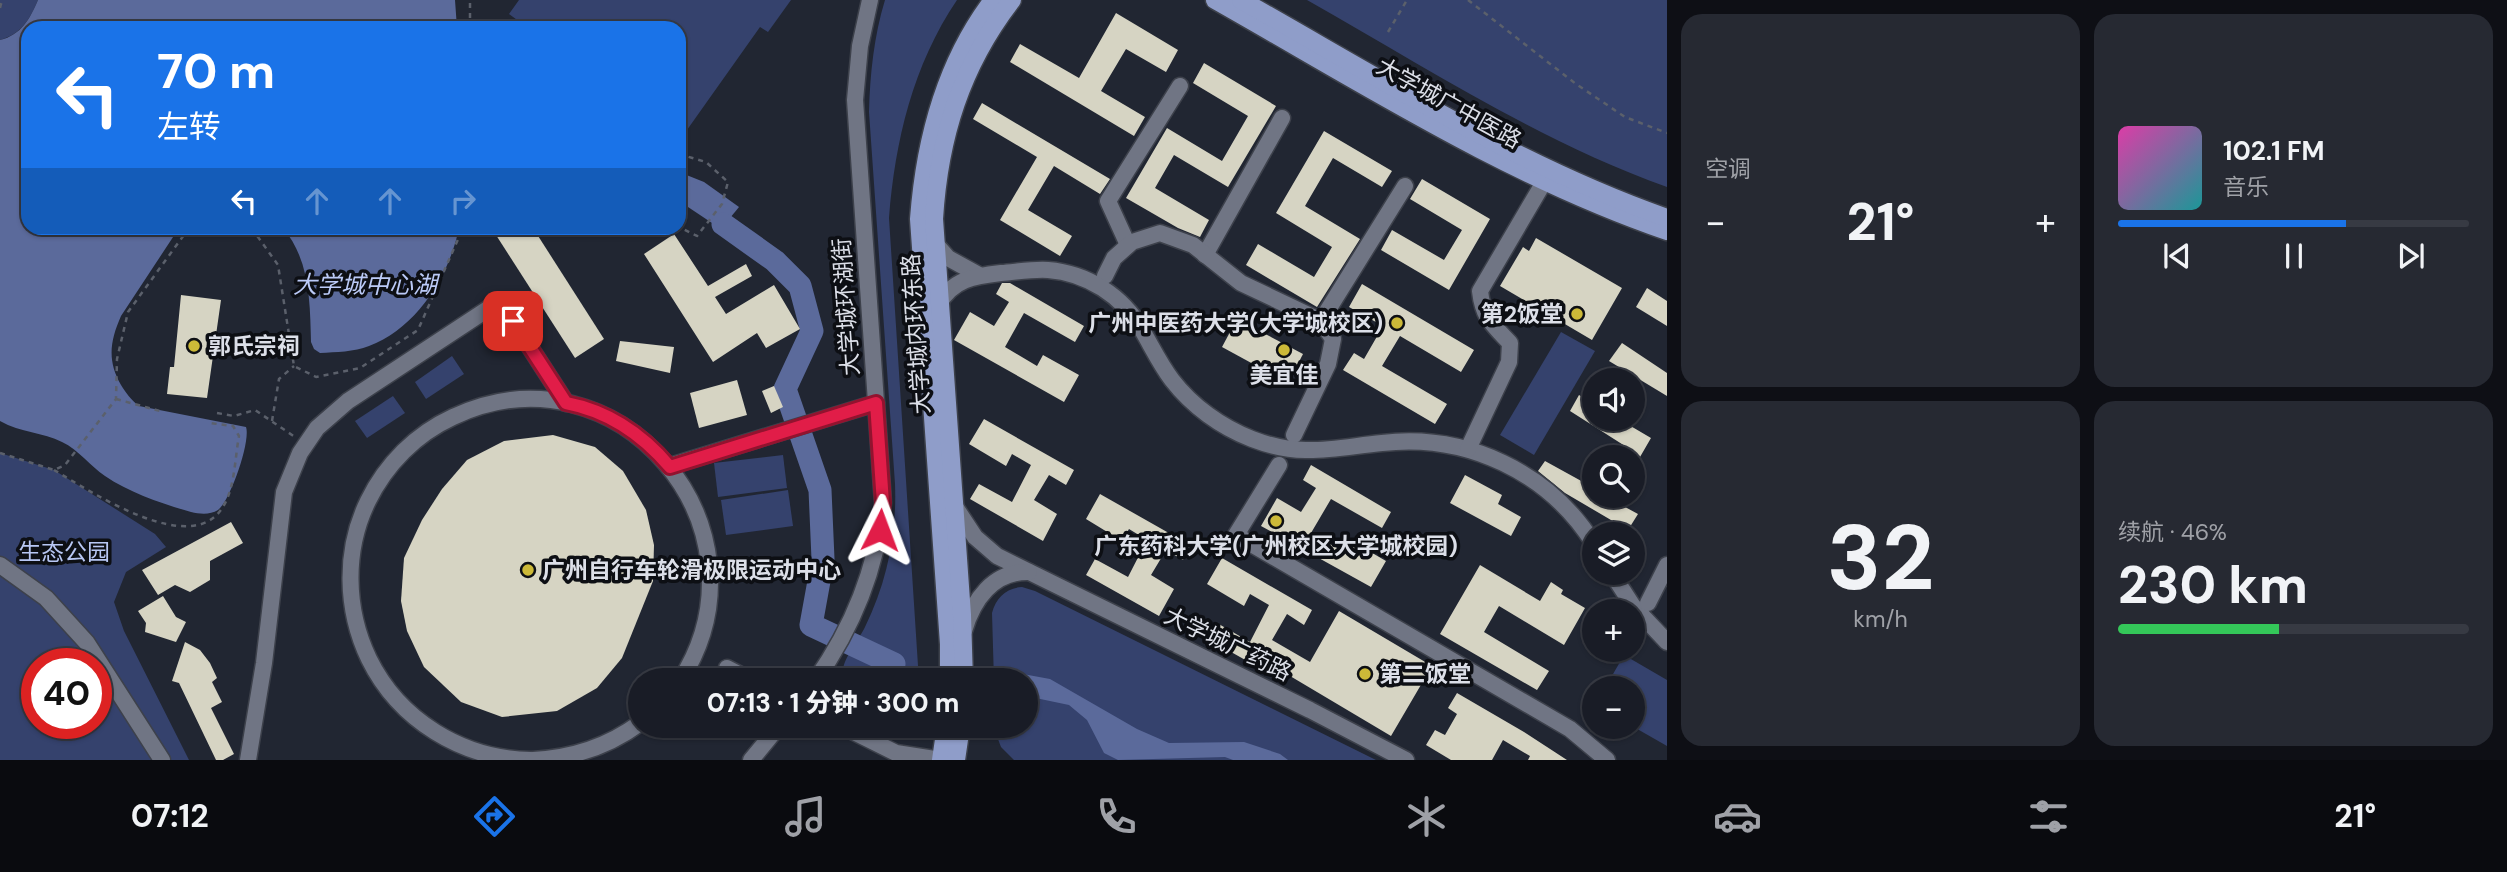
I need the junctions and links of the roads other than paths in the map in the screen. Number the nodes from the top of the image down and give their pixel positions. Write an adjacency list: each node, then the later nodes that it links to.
1 (870, 0): 20 (street, 大学城环湖街)
2 (993, 0): 36 (main road, 大学城内环东路)
3 (1012, 0): 12 (main road, 大学城内环东路)
4 (1215, 0): 8 (main road, 大学城广中医路)
5 (1241, 0): 10 (main road, 大学城广中医路)
6 (1180, 86): 13 (street)
7 (1282, 118): 14 (street)
8 (1544, 182): 11 (main road, 大学城广中医路); 22 (street)
9 (1405, 186): 18 (street)
10 (1667, 218)
11 (1667, 231)
12 (934, 242): 15 (street); 17 (main road, 大学城内环东路)
13 (1128, 245): 14 (street); 16 (street)
14 (1205, 255): 18 (street)
15 (979, 275): 17 (street); 22 (street)
16 (1105, 276)
17 (938, 305): 25 (main road, 大学城内环东路)
18 (1321, 321): 21 (street)
19 (566, 403): 24 (street); 44 (street); 45 (street)
20 (876, 403): 24 (street); 35 (street, 大学城环湖街)
21 (1294, 435)
22 (1468, 449): 26 (street)
23 (1279, 465): 50 (street)
24 (670, 467): 34 (street)
25 (953, 503): 29 (street, 大学城广药路); 32 (main road, 大学城内环东路)
26 (1582, 527)
27 (0, 565): 43 (street)
28 (1667, 565): 31 (street)
29 (1029, 572): 32 (street); 49 (street, 大学城广药路)
30 (1619, 585): 33 (street)
31 (1647, 603)
32 (963, 636): 37 (main road, 大学城内环东路)
33 (1667, 642)
34 (688, 668)
35 (824, 668)
36 (949, 668)
37 (964, 668)
38 (628, 731): 46 (street)
39 (769, 738): 47 (street)
40 (866, 738): 48 (street)
41 (947, 738): 48 (main road)
42 (957, 738): 48 (main road)
43 (162, 760)
44 (248, 760)
45 (517, 760): 46 (street)
46 (532, 760)
47 (751, 760)
48 (949, 760)
49 (1406, 760)
50 (1607, 760)

